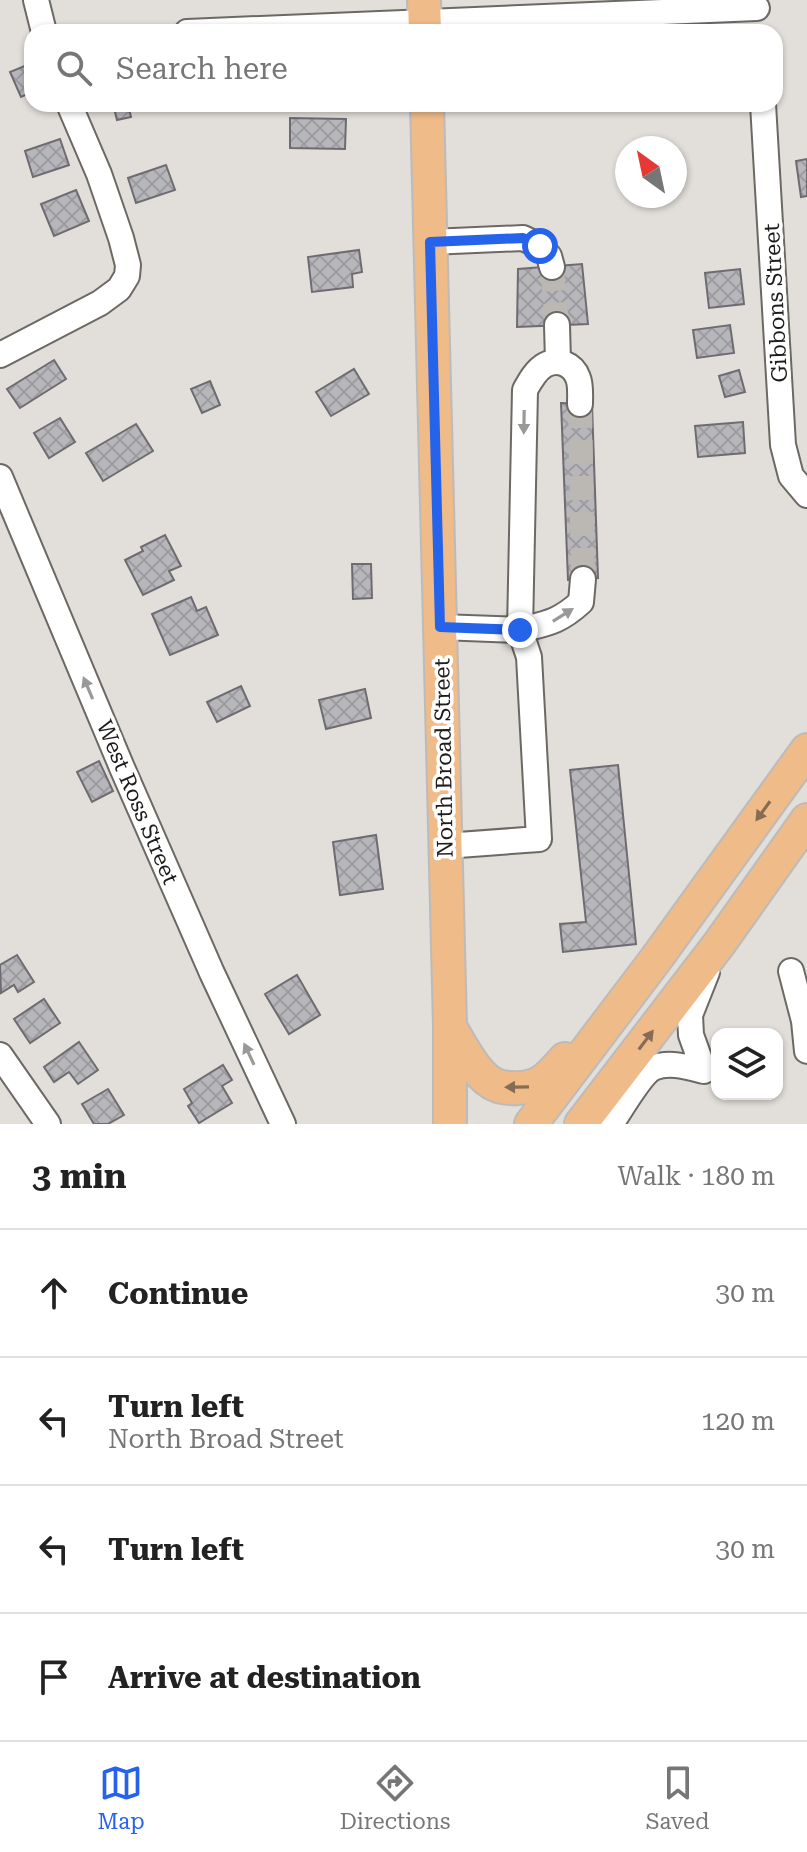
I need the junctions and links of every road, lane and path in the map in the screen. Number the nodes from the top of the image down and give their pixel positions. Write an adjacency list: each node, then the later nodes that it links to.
1 (36, 0): 4 (street)
2 (758, 13): 3 (street)
3 (424, 18): 5 (street)
4 (42, 24)
5 (322, 24)
6 (72, 112): 12 (street)
7 (427, 112): 9 (main road, North Broad Street)
8 (763, 112): 16 (street, Gibbons Street)
9 (430, 242): 10 (street); 18 (main road, North Broad Street)
10 (552, 267)
11 (557, 325): 13 (street)
12 (0, 355)
13 (558, 362): 14 (street); 19 (street, one-way to 19)
14 (580, 404)
15 (0, 477): 30 (street, West Ross Street, one-way to 15)
16 (807, 495)
17 (583, 579): 19 (street, one-way to 17)
18 (440, 627): 19 (street); 22 (main road, North Broad Street)
19 (520, 630): 22 (street)
20 (807, 750): 23 (main road, one-way to 23)
21 (807, 820): 24 (main road)
22 (445, 846): 26 (main road, North Broad Street)
23 (719, 872): 26 (main road, one-way to 26); 32 (main road)
24 (719, 944): 33 (main road, one-way to 24); 34 (street)
25 (791, 971): 27 (street)
26 (450, 1027): 31 (main road, North Broad Street)
27 (807, 1051)
28 (0, 1055): 29 (street)
29 (48, 1124)
30 (283, 1124)
31 (450, 1124)
32 (531, 1124)
33 (581, 1124)
34 (611, 1124)

